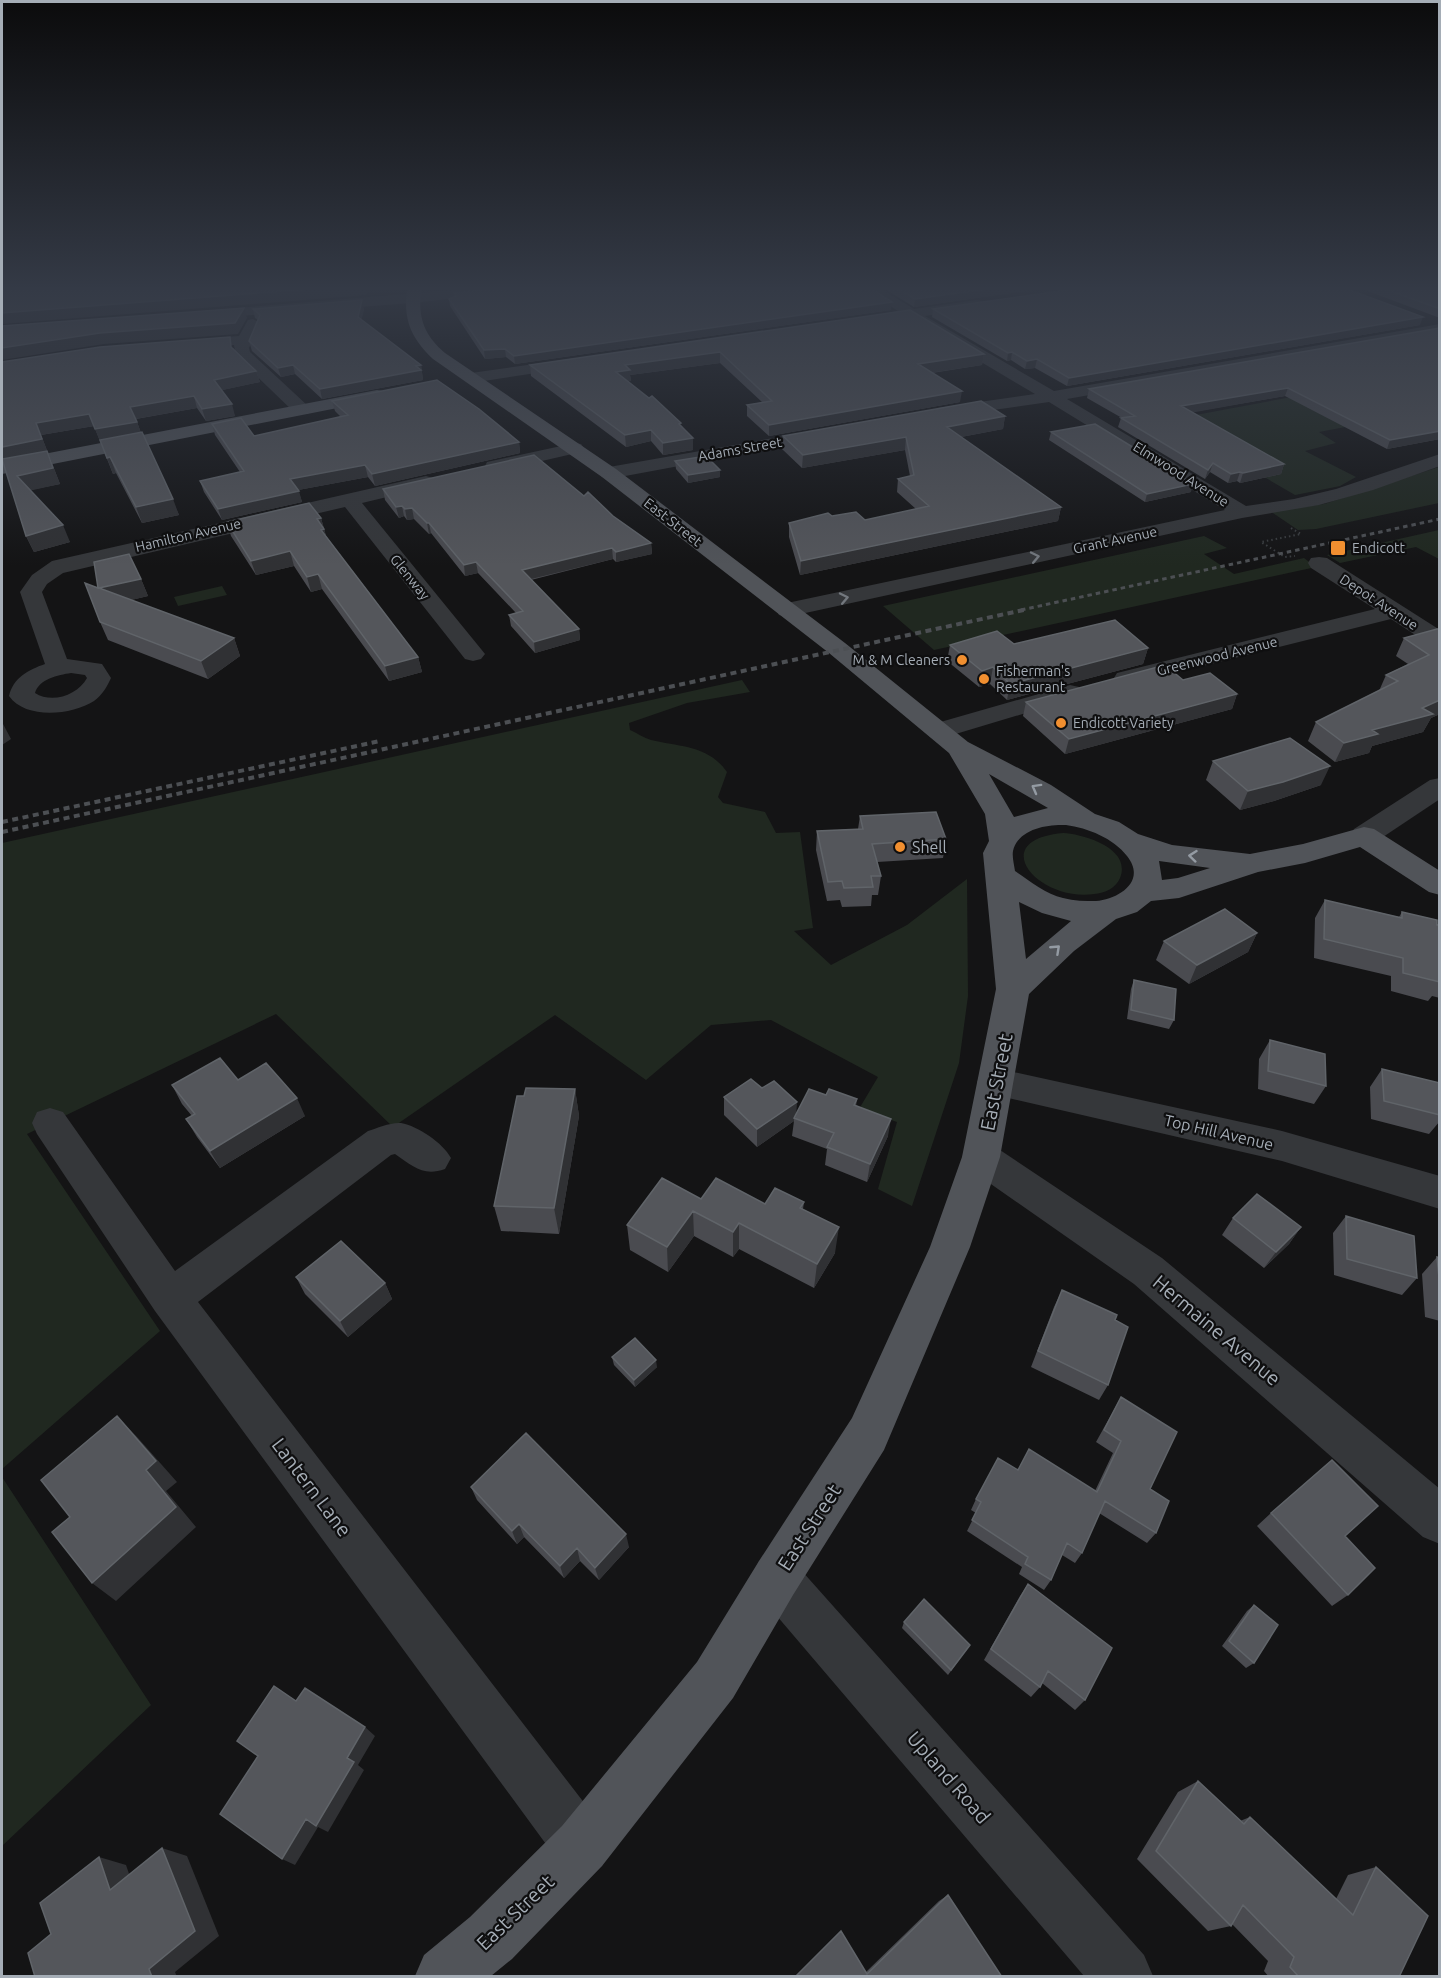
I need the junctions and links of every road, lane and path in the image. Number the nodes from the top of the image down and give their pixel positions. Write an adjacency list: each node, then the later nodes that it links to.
1 (271, 381): 7 (street)
2 (476, 381): 10 (main road, East Street)
3 (1024, 381): 6 (street, Elmwood Avenue)
4 (1137, 381): 6 (street)
5 (393, 392): 7 (main road)
6 (1050, 397): 8 (street); 17 (street, Elmwood Avenue)
7 (302, 410): 12 (main road)
8 (928, 415)
9 (836, 432): 14 (street, Adams Street)
10 (575, 448): 13 (street); 14 (main road, East Street)
11 (1440, 459): 17 (street, Grant Avenue)
12 (2, 468)
13 (474, 471)
14 (609, 472): 20 (main road, East Street)
15 (451, 476): 16 (street, Hamilton Avenue)
16 (349, 499): 23 (street, Glenway); 24 (street, Hamilton Avenue)
17 (1242, 512): 20 (street, Grant Avenue, one-way to 17)
18 (1298, 532): 19 (path)
19 (1312, 558): 21 (street, Depot Avenue)
20 (787, 610): 25 (main road, East Street)
21 (1392, 612): 22 (street, Depot Avenue); 25 (street, Greenwood Avenue)
22 (1440, 641)
23 (473, 654)
24 (58, 668)
25 (949, 739): 27 (main road, East Street, one-way to 25); 29 (main road, East Street)
26 (1440, 786): 28 (street)
27 (1086, 819): 29 (main road); 30 (main road)
28 (1364, 836): 31 (main road); 33 (main road)
29 (1002, 839): 32 (main road)
30 (1131, 841): 31 (main road, one-way to 30); 34 (main road)
31 (1251, 864): 34 (main road)
32 (1002, 876): 35 (main road); 36 (main road, East Street)
33 (1440, 885)
34 (1142, 892): 35 (main road)
35 (1107, 910): 36 (main road, one-way to 35)
36 (1013, 989): 37 (main road, East Street)
37 (995, 1082): 39 (main road, East Street); 41 (street, Top Hill Avenue)
38 (50, 1123): 42 (street, Lantern Lane)
39 (981, 1157): 43 (street, Hermaine Avenue); 44 (main road, East Street)
40 (432, 1158): 42 (street)
41 (1440, 1192)
42 (170, 1298): 45 (street, Lantern Lane)
43 (1440, 1520)
44 (776, 1578): 45 (main road, East Street); 47 (street, Upland Road)
45 (582, 1846): 46 (main road, East Street)
46 (445, 1977)
47 (1123, 1977)

